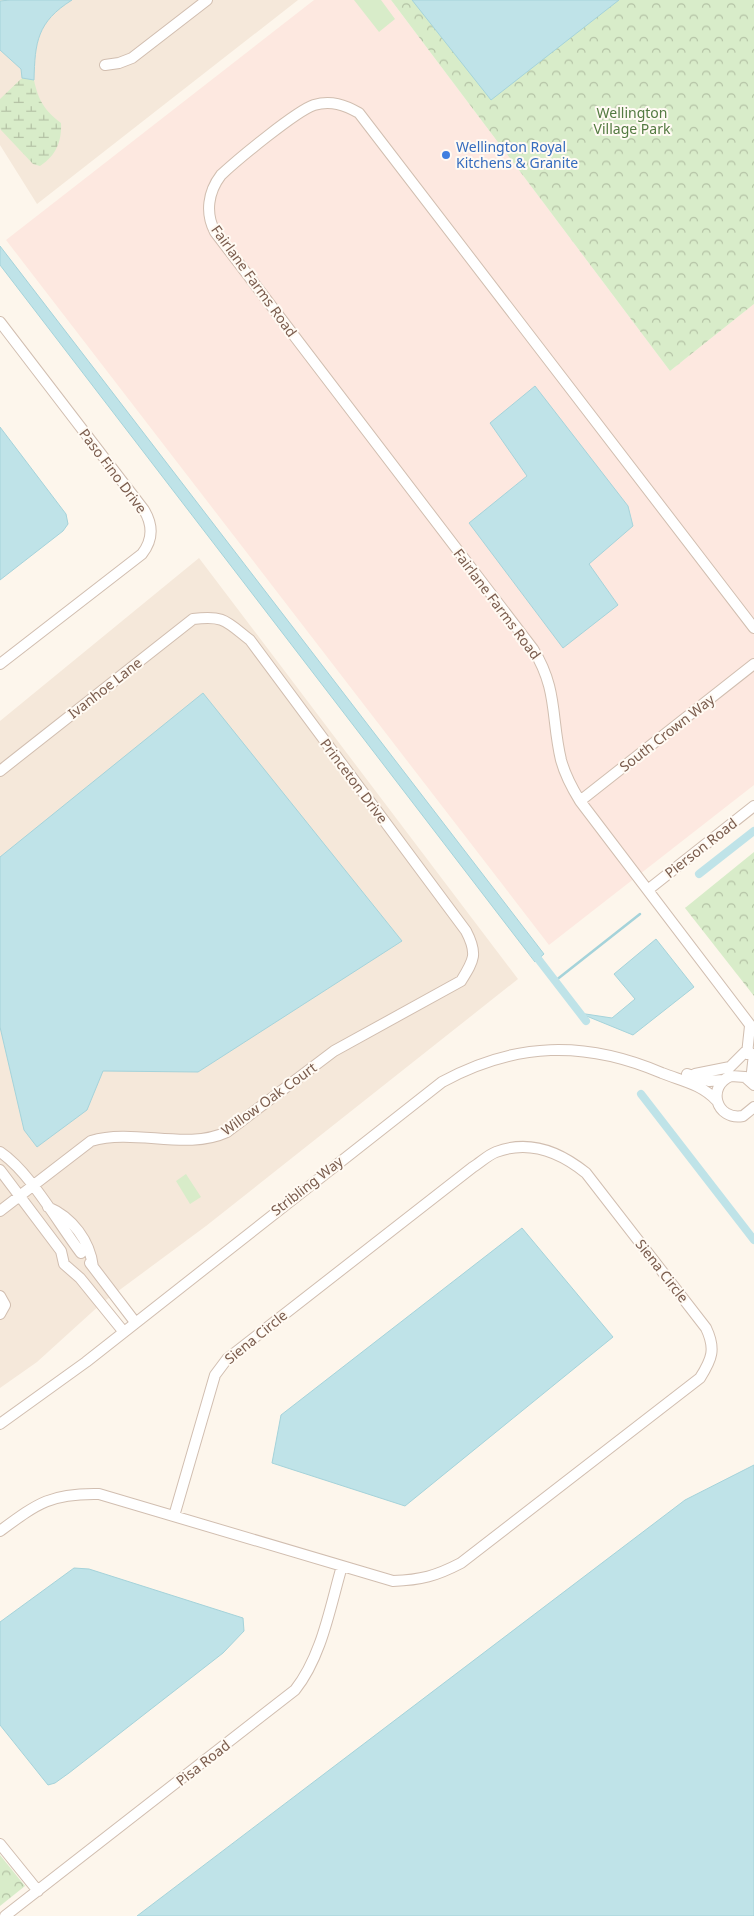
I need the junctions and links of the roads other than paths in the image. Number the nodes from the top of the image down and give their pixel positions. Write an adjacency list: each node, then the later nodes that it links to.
1 (207, 0): 2 (street)
2 (105, 65)
3 (0, 322): 6 (street, Paso Fino Drive)
4 (214, 616): 8 (street, Ivanhoe Lane); 12 (street, Princeton Drive)
5 (754, 628): 9 (street, Fairlane Farms Road)
6 (0, 664)
7 (754, 664): 9 (street, South Crown Way)
8 (0, 771)
9 (580, 802): 11 (street, Fairlane Farms Road)
10 (754, 806): 11 (street, Pierson Road)
11 (649, 889): 13 (street, Fairlane Farms Road)
12 (474, 960): 23 (street, Willow Oak Court)
13 (752, 1028): 14 (street, Fairlane Farms Road)
14 (751, 1052): 16 (street); 17 (street, Fairlane Farms Road); 18 (street, Fairlane Farms Road)
15 (652, 1068): 16 (street, Stribling Way); 19 (street, Stribling Way); 30 (street, Stribling Way)
16 (688, 1074): 17 (street, Stribling Way)
17 (729, 1078): 18 (street, Stribling Way); 19 (street, Fairlane Farms Road)
18 (753, 1083)
19 (716, 1100): 20 (street, Stribling Way)
20 (753, 1110)
21 (0, 1152): 23 (street)
22 (0, 1170): 24 (street)
23 (32, 1186): 24 (street, Willow Oak Court); 26 (street)
24 (20, 1195): 25 (street, Willow Oak Court); 27 (street)
25 (0, 1211)
26 (84, 1252): 27 (street); 30 (street)
27 (62, 1255): 31 (street)
28 (0, 1296): 29 (street)
29 (0, 1314)
30 (135, 1322): 31 (street, Stribling Way)
31 (123, 1331): 32 (street, Stribling Way)
32 (0, 1424)
33 (174, 1516): 34 (street, Siena Circle); 35 (street, Siena Circle); 35 (street, Siena Circle)
34 (0, 1531)
35 (342, 1566): 37 (street, Pisa Road)
36 (0, 1844): 37 (street)
37 (38, 1891): 38 (street, Pisa Road)
38 (5, 1916)

